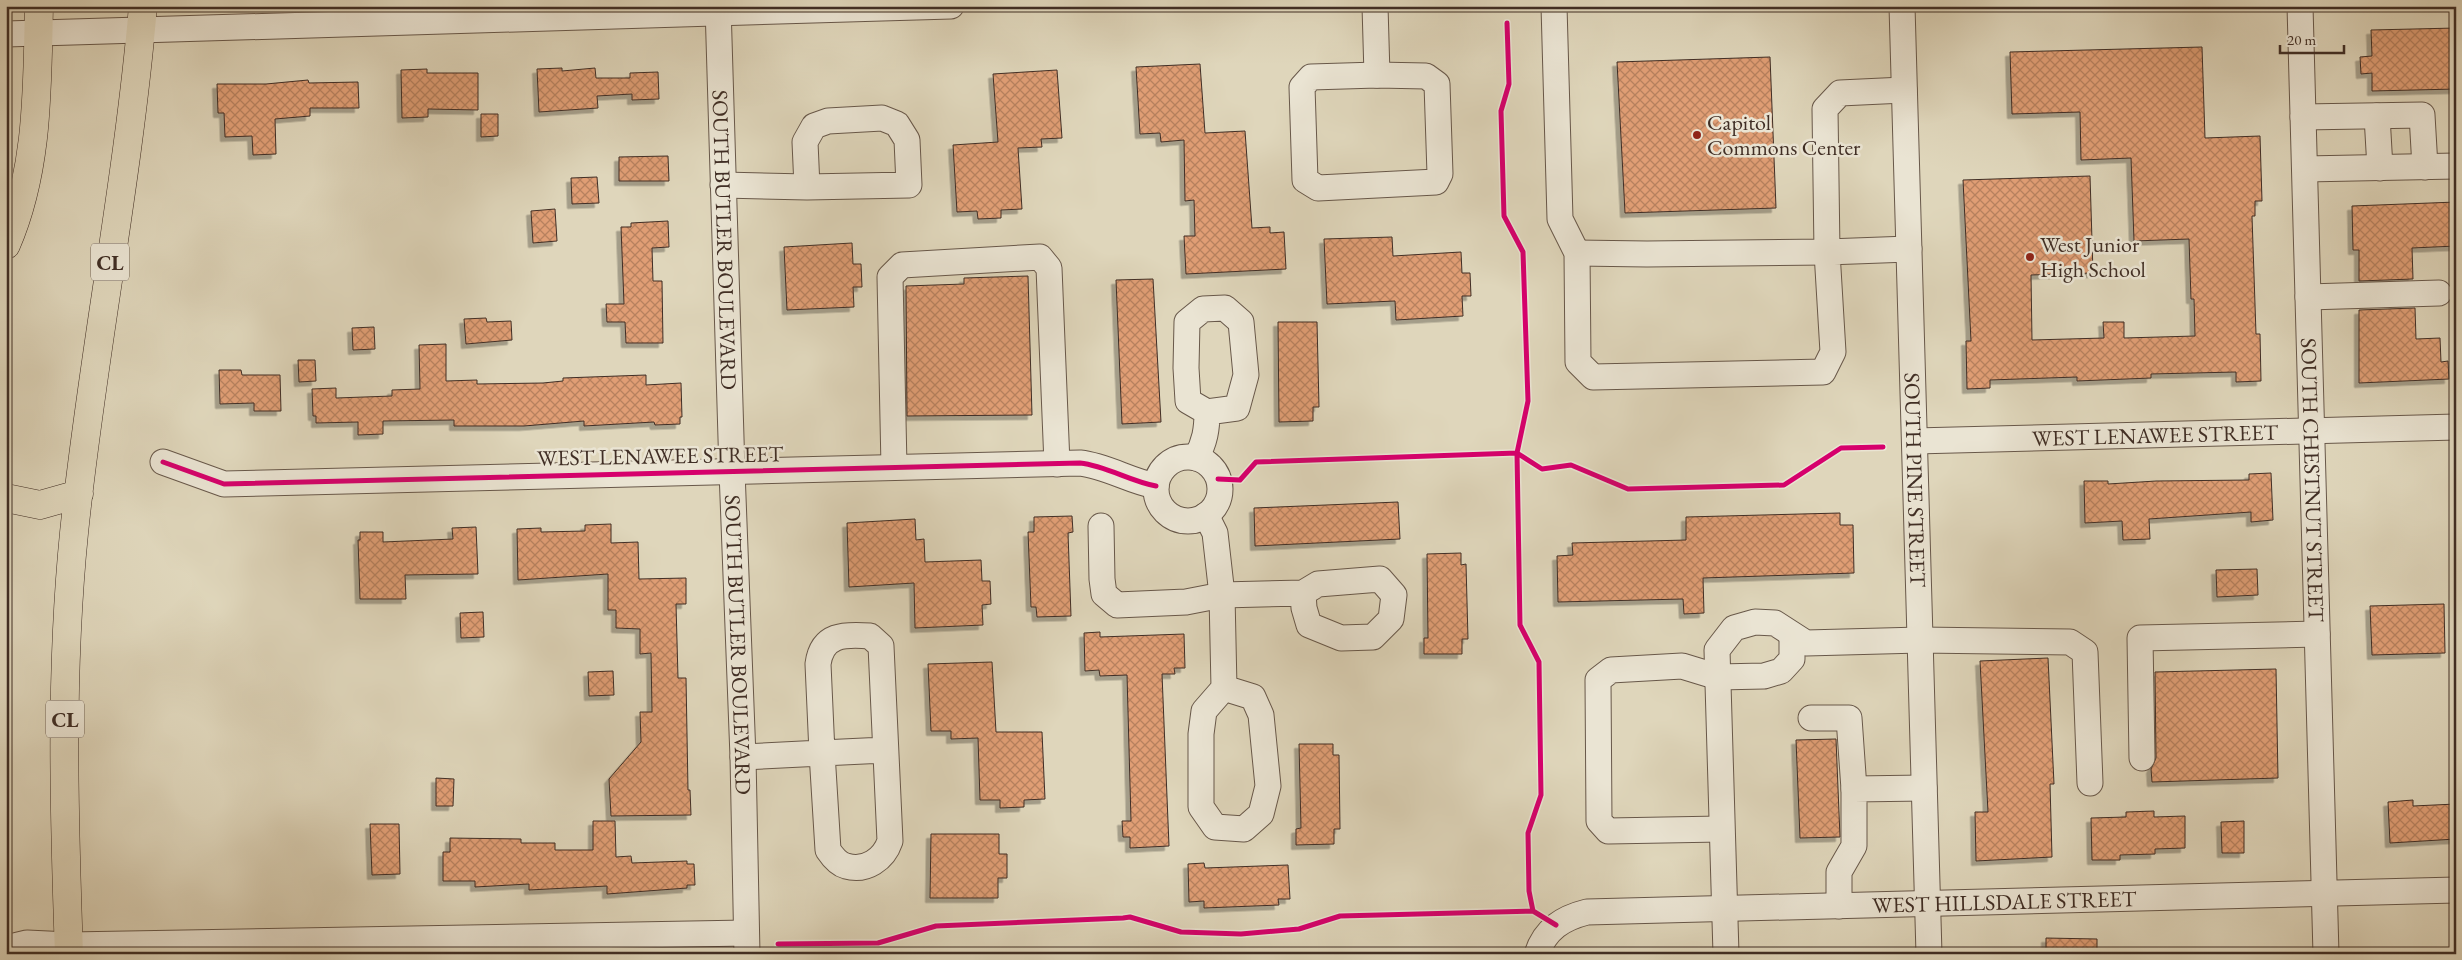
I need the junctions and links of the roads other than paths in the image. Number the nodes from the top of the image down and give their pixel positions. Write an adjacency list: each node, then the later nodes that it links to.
1 (39, 6): 10 (main road)
2 (951, 6): 7 (street)
3 (1375, 6): 11 (street)
4 (1554, 6): 24 (street)
5 (1902, 6): 12 (street, SOUTH PINE STREET)
6 (2300, 6): 14 (street, SOUTH CHESTNUT STREET)
7 (718, 9): 8 (street); 19 (street, SOUTH BUTLER BOULEVARD)
8 (142, 18): 10 (street); 37 (main road, CL)
9 (6, 34): 10 (street)
10 (38, 34): 21 (main road)
11 (1377, 75): 11 (street)
12 (1904, 90): 22 (street, SOUTH PINE STREET); 23 (street)
13 (2377, 116): 14 (street); 16 (street); 17 (street)
14 (2303, 117): 18 (street, SOUTH CHESTNUT STREET)
15 (2456, 166): 16 (street)
16 (2425, 167): 17 (street)
17 (2380, 168): 18 (street)
18 (2305, 169): 26 (street, SOUTH CHESTNUT STREET)
19 (723, 185): 20 (street); 35 (street, SOUTH BUTLER BOULEVARD)
20 (807, 187)
21 (6, 244)
22 (1909, 249): 23 (street); 30 (street, SOUTH PINE STREET)
23 (1827, 252): 24 (street); 24 (street)
24 (1576, 253)
25 (2439, 293): 26 (street)
26 (2308, 297): 29 (street, SOUTH CHESTNUT STREET)
27 (1207, 412): 31 (street)
28 (2456, 427): 29 (street, WEST LENAWEE STREET)
29 (2312, 431): 30 (street, WEST LENAWEE STREET); 43 (street, SOUTH CHESTNUT STREET)
30 (1915, 441): 45 (street, SOUTH PINE STREET)
31 (1196, 458): 36 (street); 39 (street)
32 (163, 462): 35 (street, WEST LENAWEE STREET)
33 (1058, 464): 34 (street, WEST LENAWEE STREET); 34 (street); 36 (street, WEST LENAWEE STREET)
34 (894, 467): 35 (street, WEST LENAWEE STREET)
35 (732, 471): 51 (street, SOUTH BUTLER BOULEVARD)
36 (1156, 486): 39 (street)
37 (79, 494): 38 (main road); 64 (main road, CL)
38 (6, 498)
39 (1206, 515): 42 (street)
40 (1101, 526): 42 (street)
41 (1303, 593): 42 (street)
42 (1222, 595): 47 (street)
43 (2317, 634): 52 (street); 58 (street, SOUTH CHESTNUT STREET)
44 (1792, 635): 45 (street); 46 (street); 46 (street)
45 (1920, 640): 53 (street); 54 (street, SOUTH PINE STREET)
46 (1718, 677): 56 (street); 56 (street)
47 (1224, 688): 47 (street)
48 (1811, 718): 55 (street)
49 (885, 750): 50 (street); 50 (street); 50 (street)
50 (822, 753): 51 (street)
51 (743, 757): 62 (street, SOUTH BUTLER BOULEVARD)
52 (2142, 758)
53 (2090, 783)
54 (1924, 788): 55 (street); 59 (street, SOUTH PINE STREET)
55 (1854, 789): 60 (street)
56 (1721, 829): 61 (street)
57 (2456, 890): 58 (street, WEST HILLSDALE STREET)
58 (2324, 895): 59 (street, WEST HILLSDALE STREET); 68 (street, SOUTH CHESTNUT STREET)
59 (1928, 903): 60 (street, WEST HILLSDALE STREET); 67 (street, SOUTH PINE STREET)
60 (1839, 906): 61 (street, WEST HILLSDALE STREET)
61 (1723, 909): 65 (street, WEST HILLSDALE STREET); 66 (street)
62 (747, 944): 64 (street)
63 (6, 948): 64 (street)
64 (69, 950)
65 (1537, 954)
66 (1726, 954)
67 (1929, 954)
68 (2326, 954)

